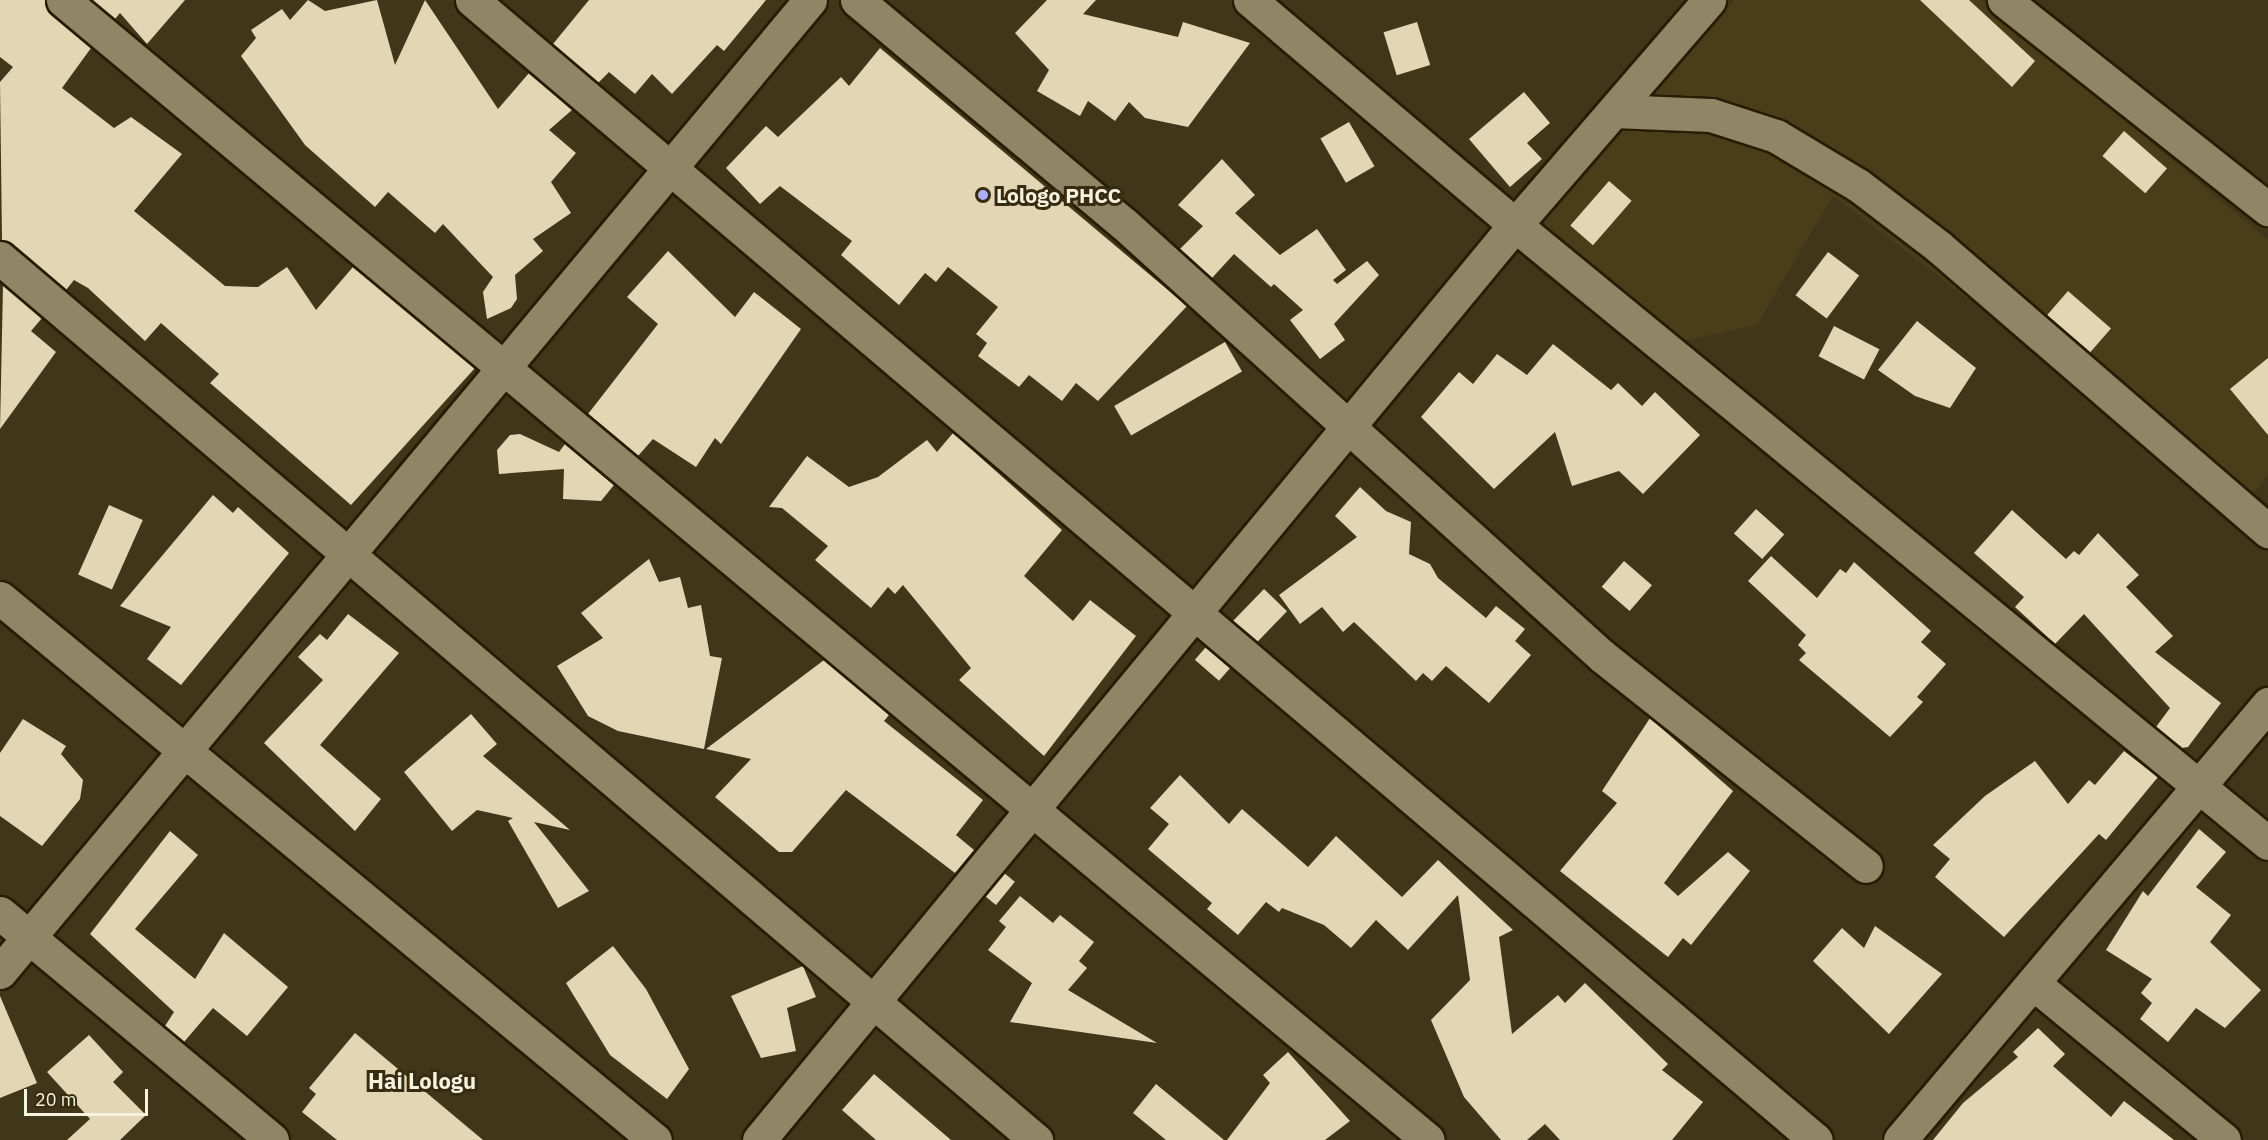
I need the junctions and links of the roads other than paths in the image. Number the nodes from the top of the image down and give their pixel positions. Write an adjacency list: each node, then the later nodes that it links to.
1 (63, 0): 13 (street)
2 (472, 0): 9 (street)
3 (810, 0): 9 (street)
4 (857, 0): 14 (street)
5 (1250, 0): 11 (street)
6 (1709, 0): 8 (street)
7 (2004, 0): 10 (street)
8 (1614, 111): 11 (street); 15 (street)
9 (670, 168): 13 (street); 18 (street)
10 (2268, 209)
11 (1515, 225): 14 (street); 21 (street)
12 (0, 258): 16 (street)
13 (504, 368): 16 (street); 22 (street)
14 (1347, 428): 18 (street); 24 (street)
15 (2268, 531)
16 (348, 554): 20 (street); 29 (street)
17 (0, 598): 20 (street)
18 (1194, 613): 22 (street); 35 (street)
19 (2268, 704): 21 (street)
20 (184, 751): 26 (street); 31 (street)
21 (2200, 787): 23 (street); 28 (street)
22 (1032, 809): 29 (street); 34 (street)
23 (2268, 843)
24 (1866, 866)
25 (0, 913): 26 (street)
26 (30, 936): 27 (street); 30 (street)
27 (0, 972)
28 (2033, 983): 36 (street); 37 (street)
29 (873, 1001): 32 (street); 33 (street)
30 (272, 1140)
31 (655, 1140)
32 (759, 1140)
33 (1036, 1140)
34 (1428, 1140)
35 (1816, 1140)
36 (1900, 1140)
37 (2224, 1140)

